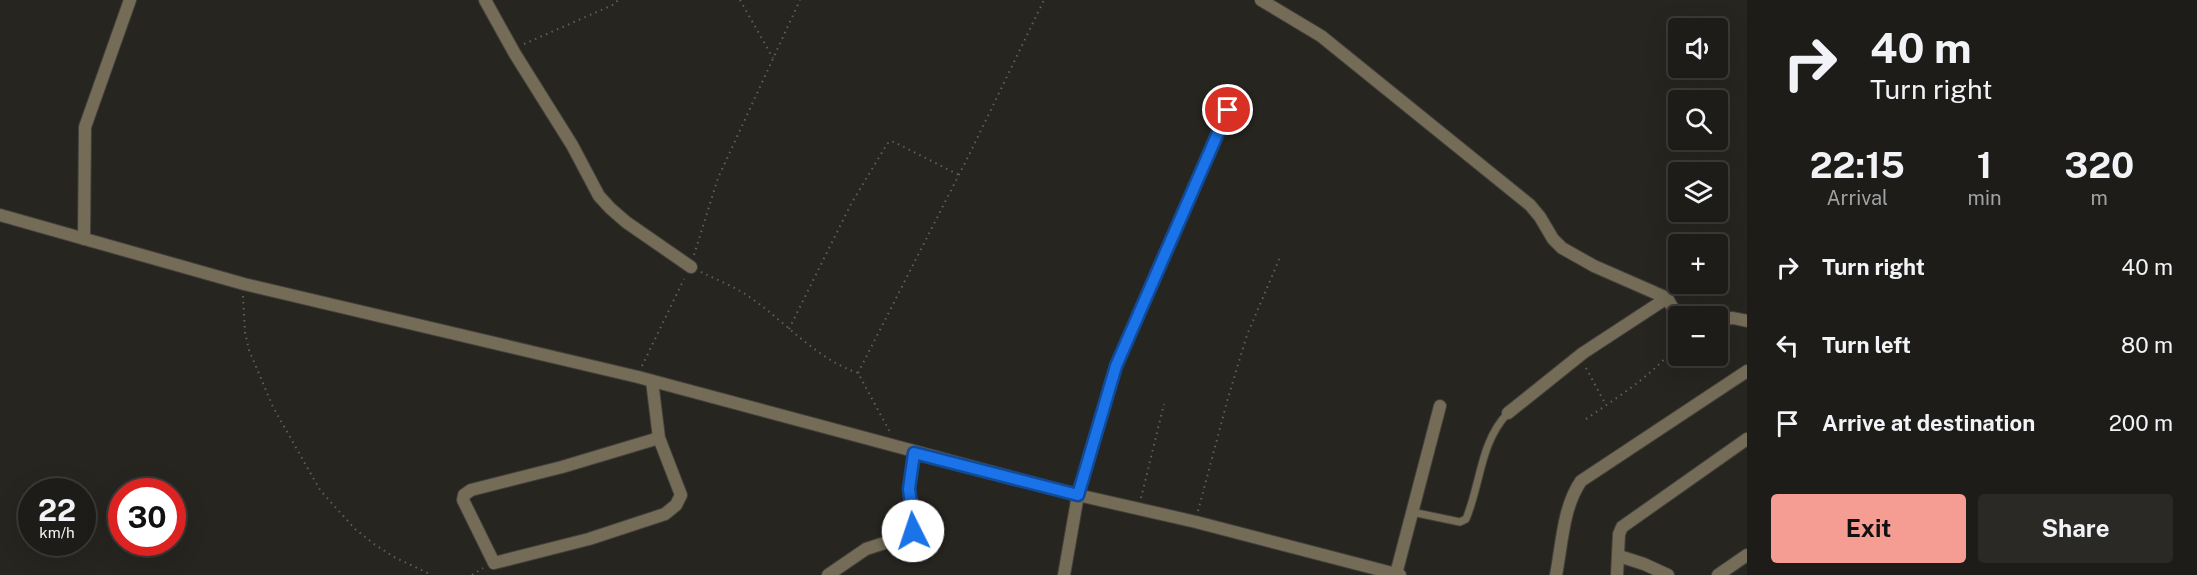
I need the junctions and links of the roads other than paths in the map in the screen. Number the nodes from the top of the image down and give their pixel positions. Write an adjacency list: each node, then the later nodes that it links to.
1 (130, 0): 6 (street)
2 (485, 0): 7 (street)
3 (1261, 0): 8 (street)
4 (1228, 110): 19 (street)
5 (0, 215): 6 (street)
6 (84, 239): 13 (street)
7 (690, 267)
8 (1667, 298): 9 (street); 15 (street)
9 (1672, 306)
10 (1728, 318): 11 (street)
11 (1747, 321)
12 (1747, 371): 26 (street)
13 (652, 381): 16 (street); 18 (street)
14 (1440, 406): 20 (street)
15 (1508, 413): 20 (lane)
16 (659, 438): 16 (street)
17 (1747, 439): 22 (street)
18 (914, 453): 19 (street); 24 (street)
19 (1078, 495): 23 (street); 25 (street)
20 (1412, 512): 23 (street)
21 (1747, 555): 29 (street)
22 (1619, 556): 27 (street); 28 (street)
23 (1398, 574)
24 (828, 575)
25 (1064, 575)
26 (1556, 575)
27 (1617, 575)
28 (1668, 575)
29 (1718, 575)

